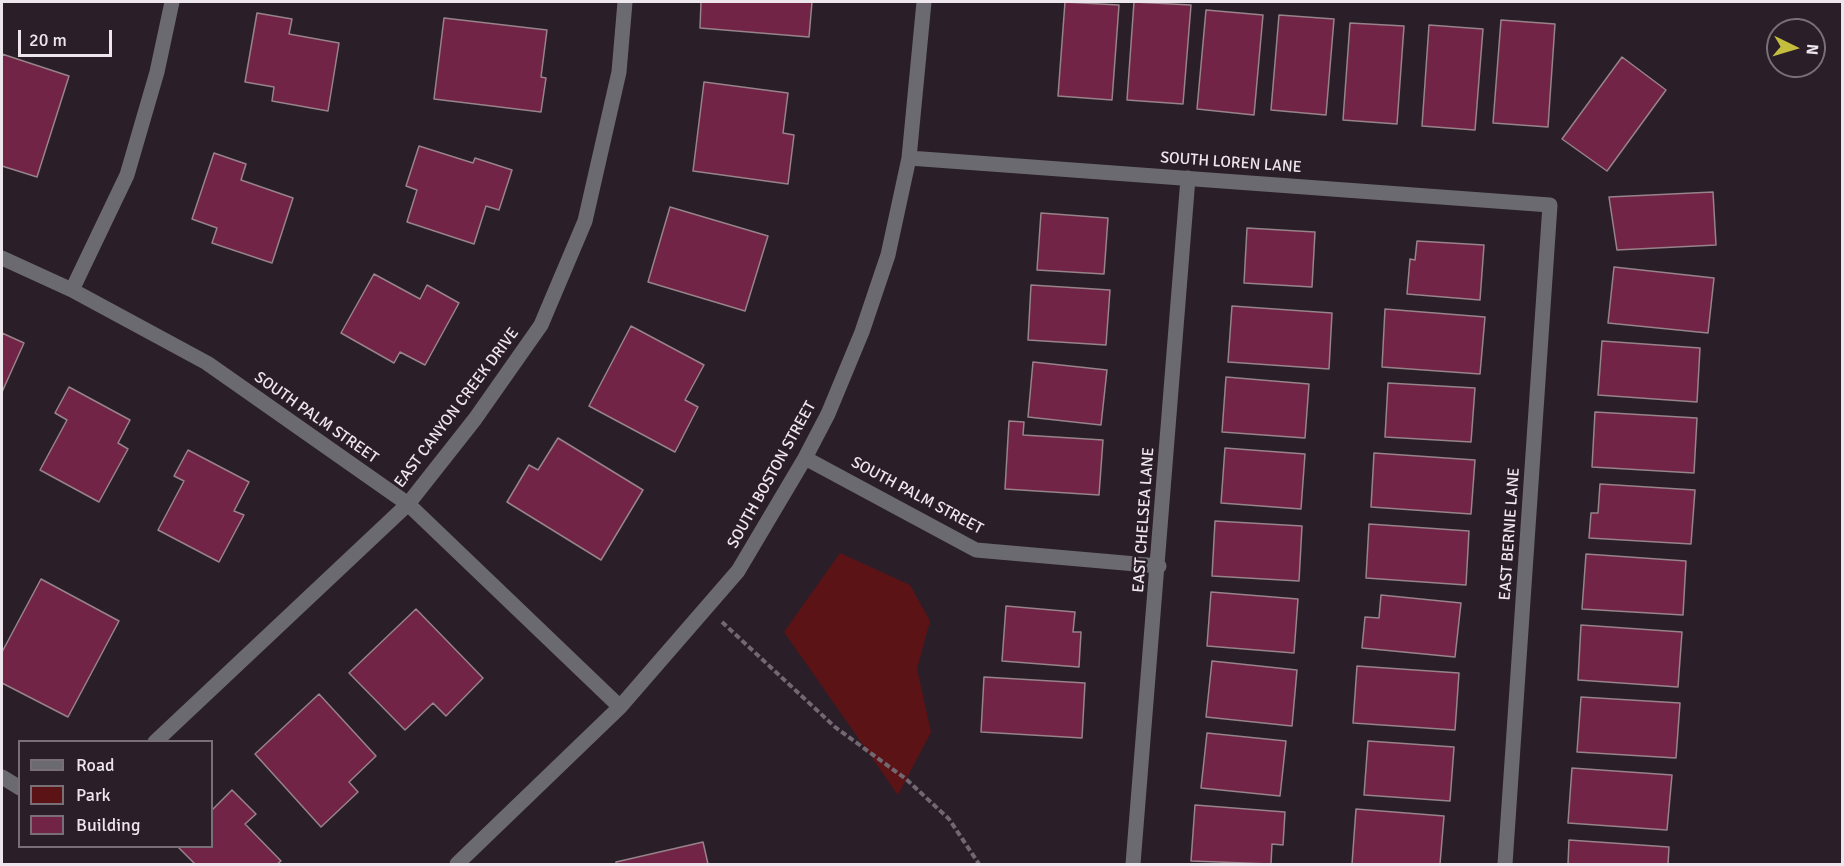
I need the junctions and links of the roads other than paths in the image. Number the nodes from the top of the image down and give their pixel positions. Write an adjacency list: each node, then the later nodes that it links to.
1 (172, 2): 8 (street)
2 (626, 2): 10 (street, EAST CANYON CREEK DRIVE)
3 (924, 2): 4 (street, SOUTH BOSTON STREET)
4 (909, 158): 5 (street, SOUTH LOREN LANE); 9 (street, SOUTH BOSTON STREET)
5 (1188, 178): 6 (street, SOUTH LOREN LANE); 11 (street, EAST CHELSEA LANE)
6 (1550, 206): 18 (street, EAST BERNIE LANE)
7 (2, 258): 8 (street, SOUTH PALM STREET)
8 (72, 290): 10 (street, SOUTH PALM STREET)
9 (805, 458): 11 (street, SOUTH PALM STREET); 12 (street, SOUTH BOSTON STREET)
10 (408, 504): 12 (street, SOUTH PALM STREET); 13 (street, EAST CANYON CREEK DRIVE)
11 (1159, 566): 17 (street, EAST CHELSEA LANE)
12 (620, 708): 16 (street, SOUTH BOSTON STREET)
13 (156, 740)
14 (2, 777): 15 (street)
15 (18, 787)
16 (457, 864)
17 (1133, 864)
18 (1505, 864)

